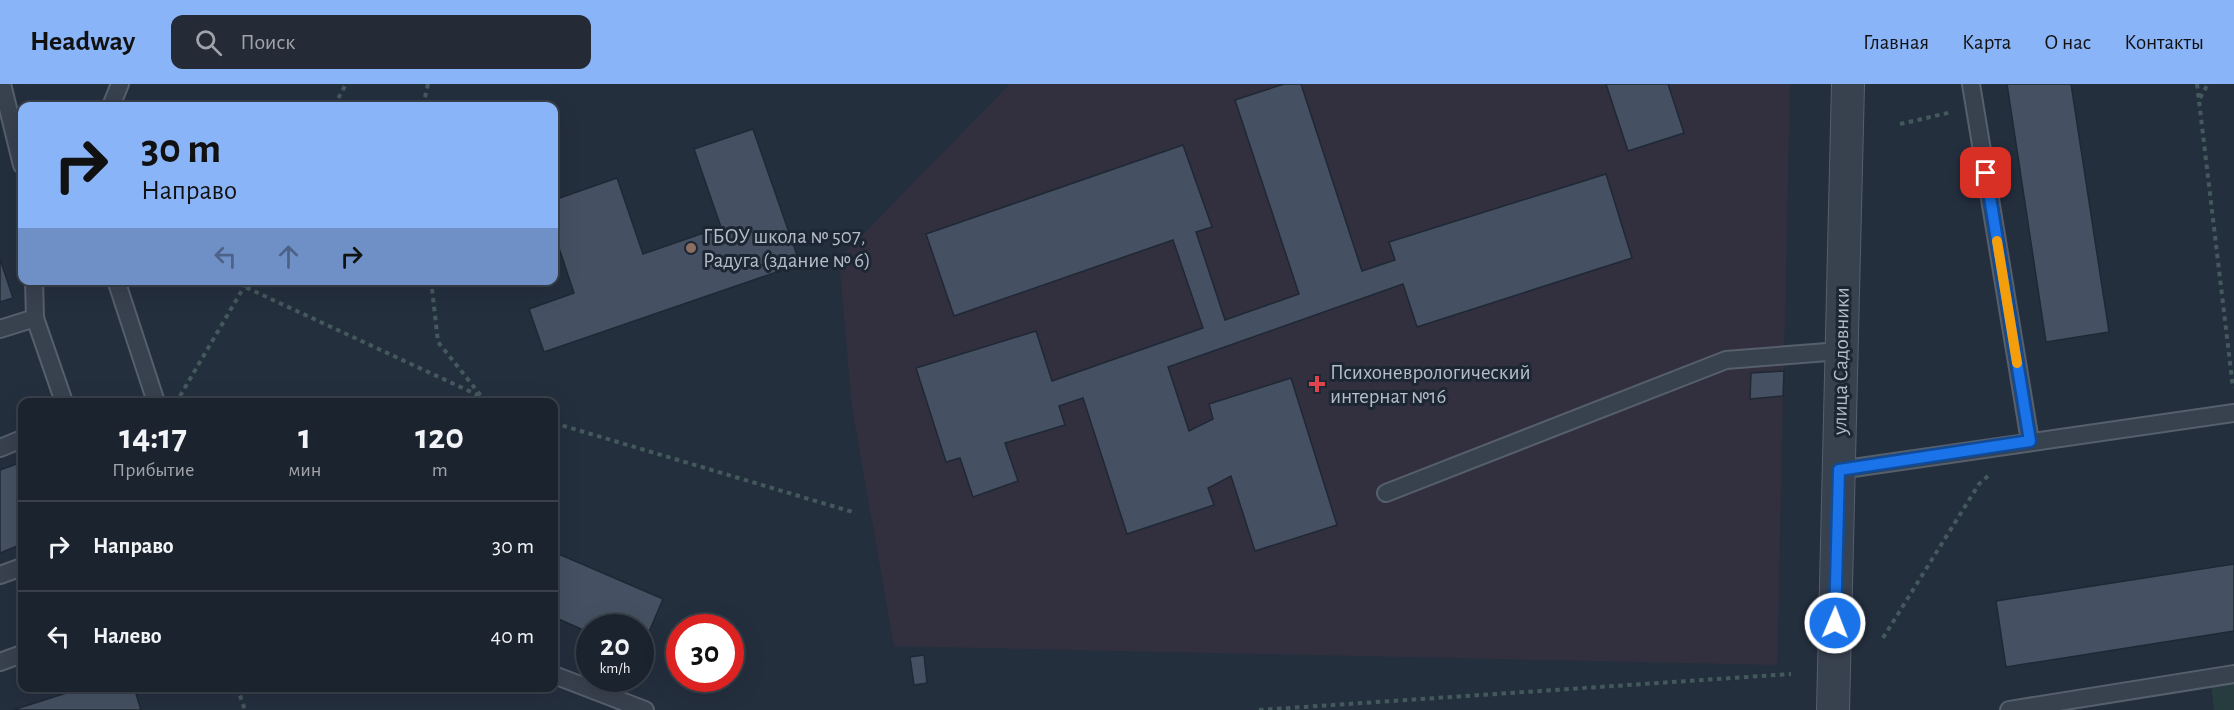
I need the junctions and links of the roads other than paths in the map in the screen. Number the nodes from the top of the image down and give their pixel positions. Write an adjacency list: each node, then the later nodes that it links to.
1 (2, 84): 6 (lane)
2 (120, 84): 5 (lane)
3 (1848, 84): 11 (street, улица Садовники)
4 (1971, 84): 16 (lane)
5 (113, 102)
6 (18, 149)
7 (34, 285): 9 (lane)
8 (118, 285): 13 (lane)
9 (35, 318): 10 (lane); 12 (lane)
10 (0, 329)
11 (1840, 351): 18 (street, улица Садовники); 19 (lane)
12 (63, 398)
13 (155, 398)
14 (2234, 413): 16 (lane)
15 (18, 441): 17 (lane)
16 (2027, 441): 18 (lane)
17 (0, 448)
18 (1839, 470): 27 (street, улица Садовники)
19 (1386, 493)
20 (18, 568): 21 (lane)
21 (0, 575)
22 (18, 655): 23 (lane)
23 (0, 662)
24 (2234, 674): 28 (lane)
25 (558, 677): 26 (lane)
26 (645, 710)
27 (1833, 710)
28 (2009, 710)

